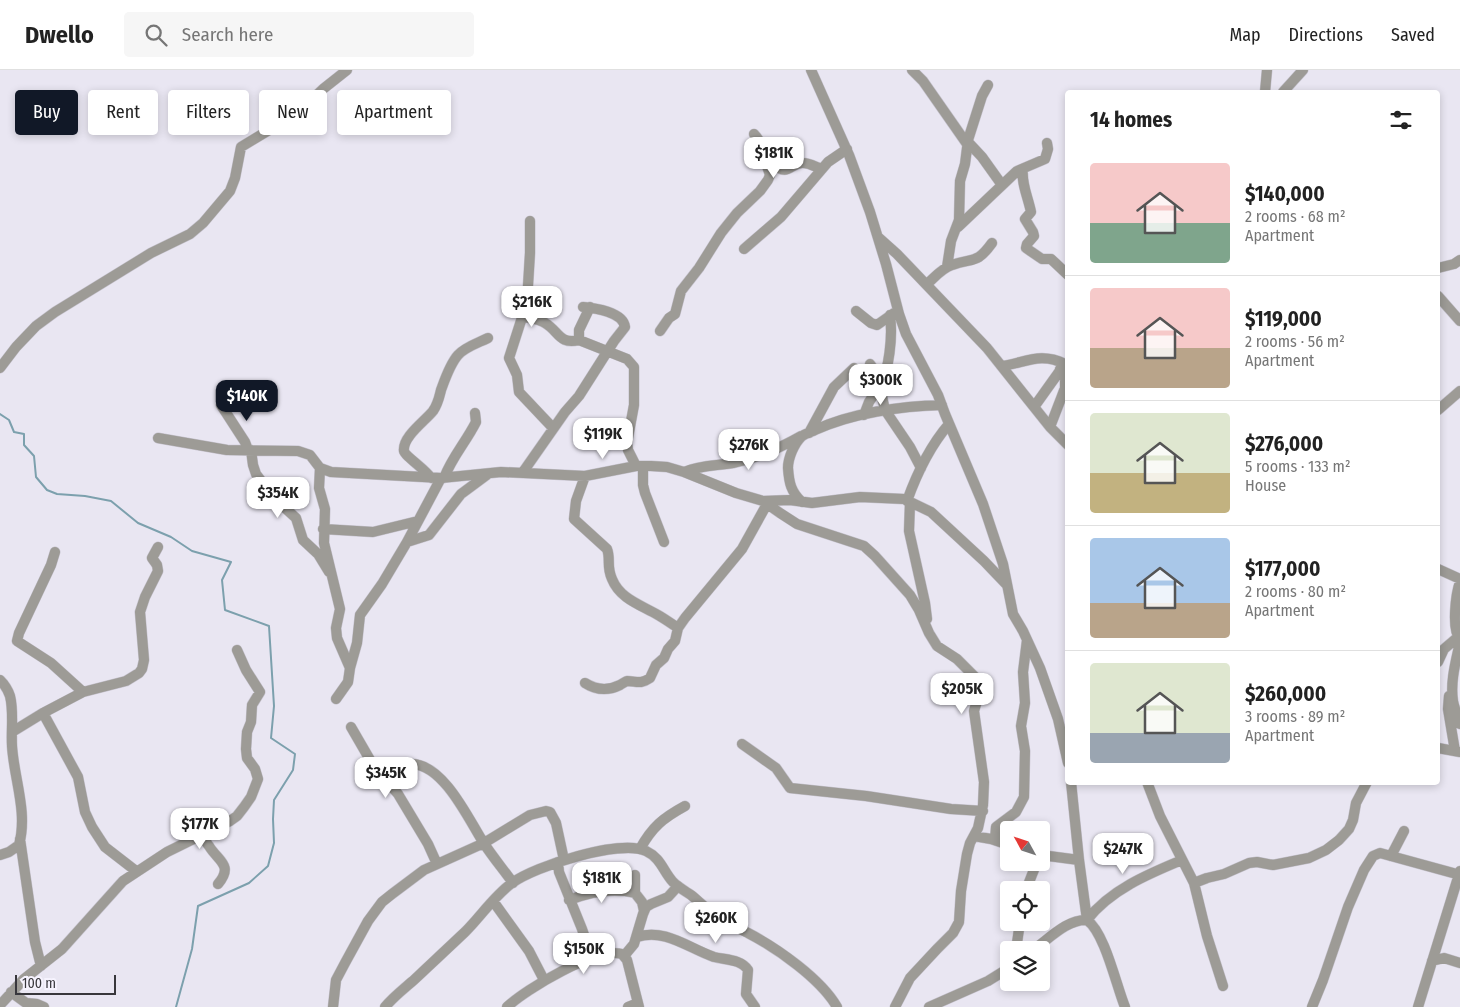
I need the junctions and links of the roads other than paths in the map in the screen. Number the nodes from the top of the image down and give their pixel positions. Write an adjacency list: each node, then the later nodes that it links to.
1 (347, 70): 39 (street)
2 (811, 70): 13 (street)
3 (912, 70): 10 (street)
4 (1267, 70): 7 (street)
5 (1303, 70): 8 (street)
6 (988, 85): 10 (street)
7 (1265, 90)
8 (1285, 90)
9 (754, 134): 12 (street)
10 (968, 143): 16 (street); 18 (street)
11 (1047, 143): 14 (street)
12 (765, 149): 15 (street); 32 (street)
13 (847, 149): 15 (street); 19 (street)
14 (1023, 168): 16 (street); 25 (street)
15 (822, 169): 21 (street)
16 (1002, 185): 18 (street)
17 (530, 221): 30 (street)
18 (958, 227): 23 (street)
19 (878, 237): 26 (street); 29 (street)
20 (992, 243): 23 (street)
21 (744, 249)
22 (1460, 260): 24 (street)
23 (947, 267): 26 (street)
24 (1440, 268)
25 (1065, 272)
26 (927, 284): 38 (street)
27 (1440, 298): 31 (street)
28 (856, 311): 29 (street)
29 (894, 313): 41 (street); 44 (street)
30 (522, 317): 34 (street); 52 (street)
31 (1460, 321)
32 (660, 331)
33 (488, 338): 64 (street)
34 (579, 340): 35 (street); 35 (street)
35 (608, 351): 52 (street); 57 (street)
36 (870, 364): 41 (street)
37 (1064, 364): 38 (street); 45 (street); 51 (street)
38 (1003, 366): 45 (street)
39 (0, 368)
40 (854, 368): 53 (street)
41 (880, 388): 47 (street); 49 (street)
42 (1460, 391): 46 (street)
43 (221, 405): 56 (street)
44 (942, 405): 47 (street); 50 (street)
45 (1034, 407): 51 (street)
46 (1440, 408)
47 (885, 410): 49 (street); 59 (street)
48 (474, 413): 64 (street)
49 (864, 415): 53 (street)
50 (949, 424): 59 (street); 77 (street)
51 (1050, 427): 55 (street)
52 (553, 428): 60 (street)
53 (805, 435): 61 (street); 67 (street)
54 (158, 438): 56 (street)
55 (1065, 442)
56 (249, 450): 58 (street); 75 (street)
57 (639, 466): 61 (street); 63 (street); 71 (street)
58 (320, 468): 64 (street); 69 (street)
59 (921, 468): 65 (street)
60 (523, 472): 62 (street); 63 (street)
61 (684, 472): 66 (street)
62 (489, 473): 64 (street); 70 (street)
63 (585, 476): 78 (street)
64 (439, 478): 68 (street)
65 (909, 501): 67 (street); 77 (street); 79 (street)
66 (766, 502): 67 (street); 78 (street); 79 (street)
67 (803, 502)
68 (418, 521): 69 (street); 70 (street)
69 (324, 529): 75 (street)
70 (407, 542): 84 (street)
71 (664, 542)
72 (158, 547): 87 (street)
73 (56, 552): 87 (street)
74 (1440, 570): 76 (street)
75 (333, 578): 84 (street)
76 (1460, 580): 81 (street)
77 (1006, 584): 80 (street)
78 (678, 628): 86 (street)
79 (929, 633): 103 (street)
80 (1027, 639): 96 (street); 108 (street)
81 (1459, 639): 83 (street); 88 (street)
82 (237, 650): 105 (street)
83 (1440, 658)
84 (350, 668): 89 (street)
85 (0, 680): 93 (street)
86 (585, 683)
87 (83, 692): 90 (street)
88 (1453, 692): 91 (street); 97 (street)
89 (336, 699)
90 (43, 712): 93 (street); 119 (street)
91 (1460, 724)
92 (351, 727): 98 (street)
93 (12, 732): 107 (street)
94 (742, 744): 103 (street)
95 (1440, 748): 97 (street)
96 (1065, 751)
97 (1458, 752)
98 (379, 773): 110 (street); 118 (street)
99 (1072, 785): 115 (street)
100 (1148, 785): 116 (street)
101 (1365, 785): 123 (street)
102 (685, 806): 111 (street)
103 (983, 811): 106 (street)
104 (1404, 831): 114 (street)
105 (204, 835): 119 (street); 124 (street)
106 (974, 836): 108 (street); 151 (street)
107 (20, 839): 112 (street); 137 (street)
108 (995, 840): 109 (street)
109 (1000, 842)
110 (484, 843): 117 (street); 118 (street); 122 (street)
111 (640, 849): 117 (street); 125 (street)
112 (0, 855)
113 (1050, 856): 115 (street)
114 (1391, 856): 120 (street); 154 (street)
115 (1079, 860): 130 (street)
116 (1182, 860): 123 (street); 130 (street)
117 (561, 861): 122 (street); 127 (street)
118 (436, 864): 145 (street)
119 (136, 871): 137 (street)
120 (1460, 874): 135 (street)
121 (634, 875): 126 (street)
122 (512, 883): 128 (street)
123 (1194, 883): 140 (street)
124 (218, 884)
125 (678, 886): 129 (street); 150 (street)
126 (635, 893): 127 (street); 129 (street)
127 (569, 900): 134 (street)
128 (492, 901): 139 (street); 146 (street)
129 (644, 911): 131 (street)
130 (1088, 920): 132 (street); 153 (street)
131 (637, 937): 133 (street); 149 (street)
132 (1045, 941)
133 (624, 956): 134 (street); 142 (street)
134 (592, 958): 139 (street)
135 (1432, 961): 136 (street); 155 (street)
136 (1460, 963)
137 (41, 966): 141 (street)
138 (1000, 974): 152 (street)
139 (544, 980): 147 (street)
140 (1223, 986)
141 (11, 992): 143 (street); 144 (street)
142 (638, 1005): 148 (street)
143 (0, 1006)
144 (44, 1007)
145 (333, 1007)
146 (385, 1007)
147 (507, 1007)
148 (628, 1007)
149 (755, 1007)
150 (837, 1007)
151 (895, 1007)
152 (929, 1007)
153 (1125, 1007)
154 (1312, 1007)
155 (1418, 1007)

